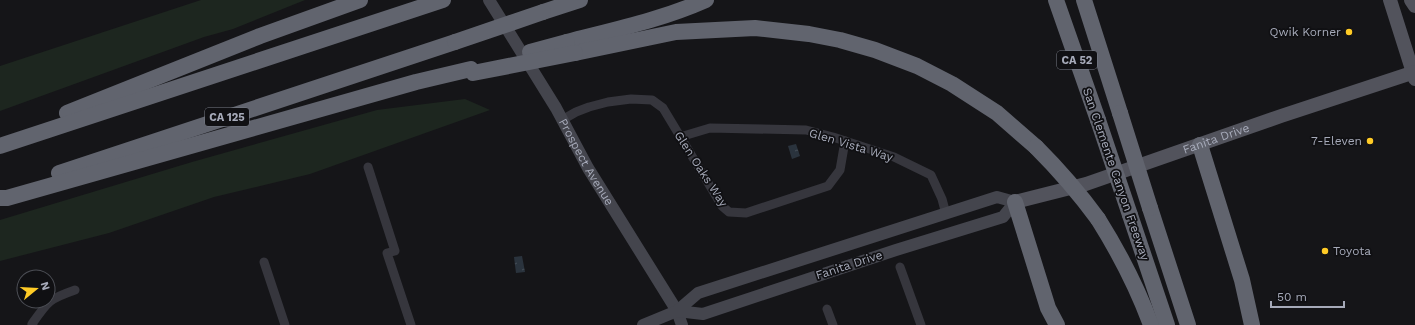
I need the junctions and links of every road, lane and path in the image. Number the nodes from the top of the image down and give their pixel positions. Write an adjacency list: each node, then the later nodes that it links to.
1 (360, 0): 17 (highway)
2 (489, 0): 15 (main road, Prospect Avenue)
3 (580, 0): 22 (highway, CA 125, bridge)
4 (706, 0): 13 (highway, bridge)
5 (1056, 0): 39 (highway, San Clemente Canyon Freeway / CA 52, bridge)
6 (1084, 0): 12 (highway, San Clemente Canyon Freeway / CA 52)
7 (1091, 0): 12 (highway)
8 (1390, 0): 14 (main road)
9 (1411, 0): 11 (main road)
10 (436, 2): 20 (highway)
11 (1415, 6)
12 (1106, 68): 40 (highway, San Clemente Canyon Freeway / CA 52, bridge)
13 (472, 71): 22 (highway); 38 (highway, bridge)
14 (1414, 75): 19 (main road, Fanita Drive)
15 (562, 120): 16 (street, Glen Oaks Way); 29 (main road, Prospect Avenue)
16 (680, 136): 18 (street, Glen Vista Way); 18 (street, Glen Oaks Way)
17 (0, 140)
18 (845, 142): 24 (street, Glen Vista Way)
19 (1200, 145): 23 (main road, Fanita Drive); 41 (highway)
20 (0, 146)
21 (368, 167): 32 (street)
22 (0, 197)
23 (1015, 202): 24 (main road, Fanita Drive); 29 (main road, Fanita Drive); 37 (highway)
24 (946, 214): 29 (main road, Fanita Drive)
25 (264, 262): 31 (street)
26 (900, 267): 36 (street)
27 (75, 290): 30 (street)
28 (827, 309): 35 (street)
29 (677, 311): 33 (main road, Fanita Drive); 34 (main road, Prospect Avenue)
30 (33, 325)
31 (284, 325)
32 (411, 325)
33 (643, 325)
34 (682, 325)
35 (833, 325)
36 (921, 325)
37 (1057, 325)
38 (1151, 325)
39 (1167, 325)
40 (1188, 325)
41 (1252, 325)

